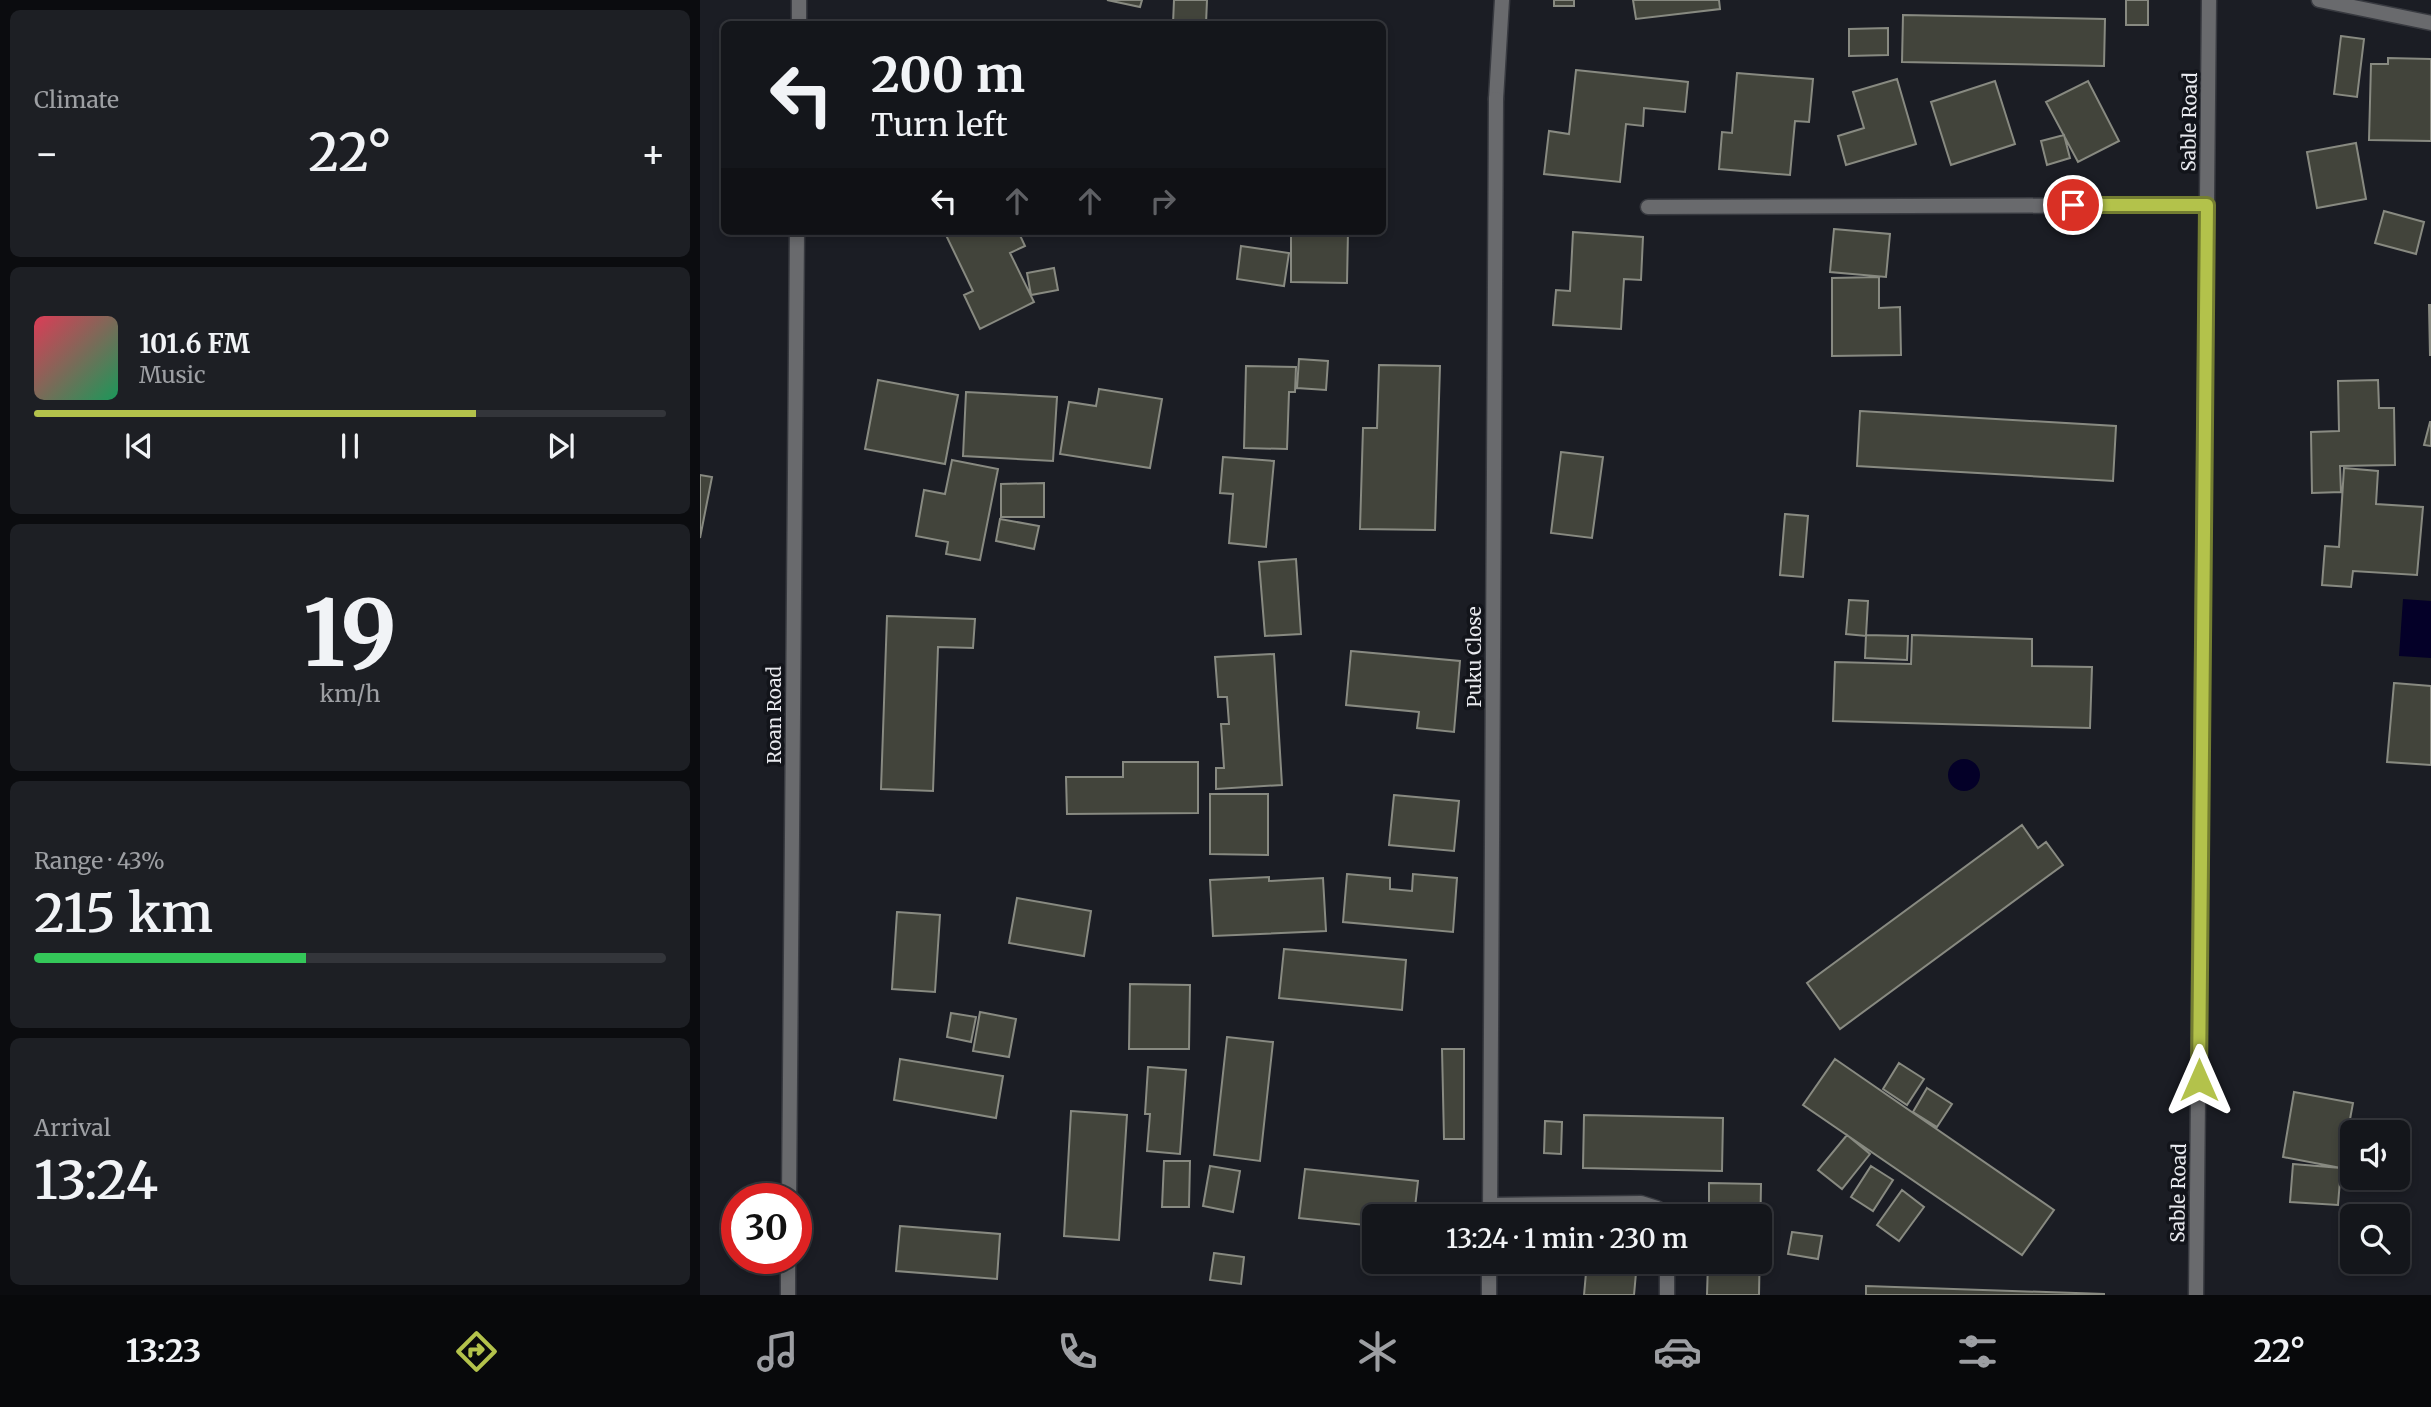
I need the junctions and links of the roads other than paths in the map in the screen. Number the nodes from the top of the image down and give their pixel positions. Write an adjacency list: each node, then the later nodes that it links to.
1 (799, 0): 5 (street)
2 (1502, 0): 11 (street, Puku Close)
3 (2209, 0): 7 (street, Sable Road)
4 (2319, 0): 6 (street)
5 (799, 21)
6 (2431, 23)
7 (2207, 205): 8 (street); 20 (street, Sable Road)
8 (1648, 207)
9 (797, 235): 10 (street, Roan Road)
10 (789, 1183)
11 (1490, 1204)
12 (1623, 1204): 13 (street)
13 (1645, 1204)
14 (788, 1274): 17 (street)
15 (1489, 1274): 18 (street)
16 (1667, 1274): 19 (street)
17 (788, 1295)
18 (1489, 1295)
19 (1667, 1295)
20 (2196, 1295)

